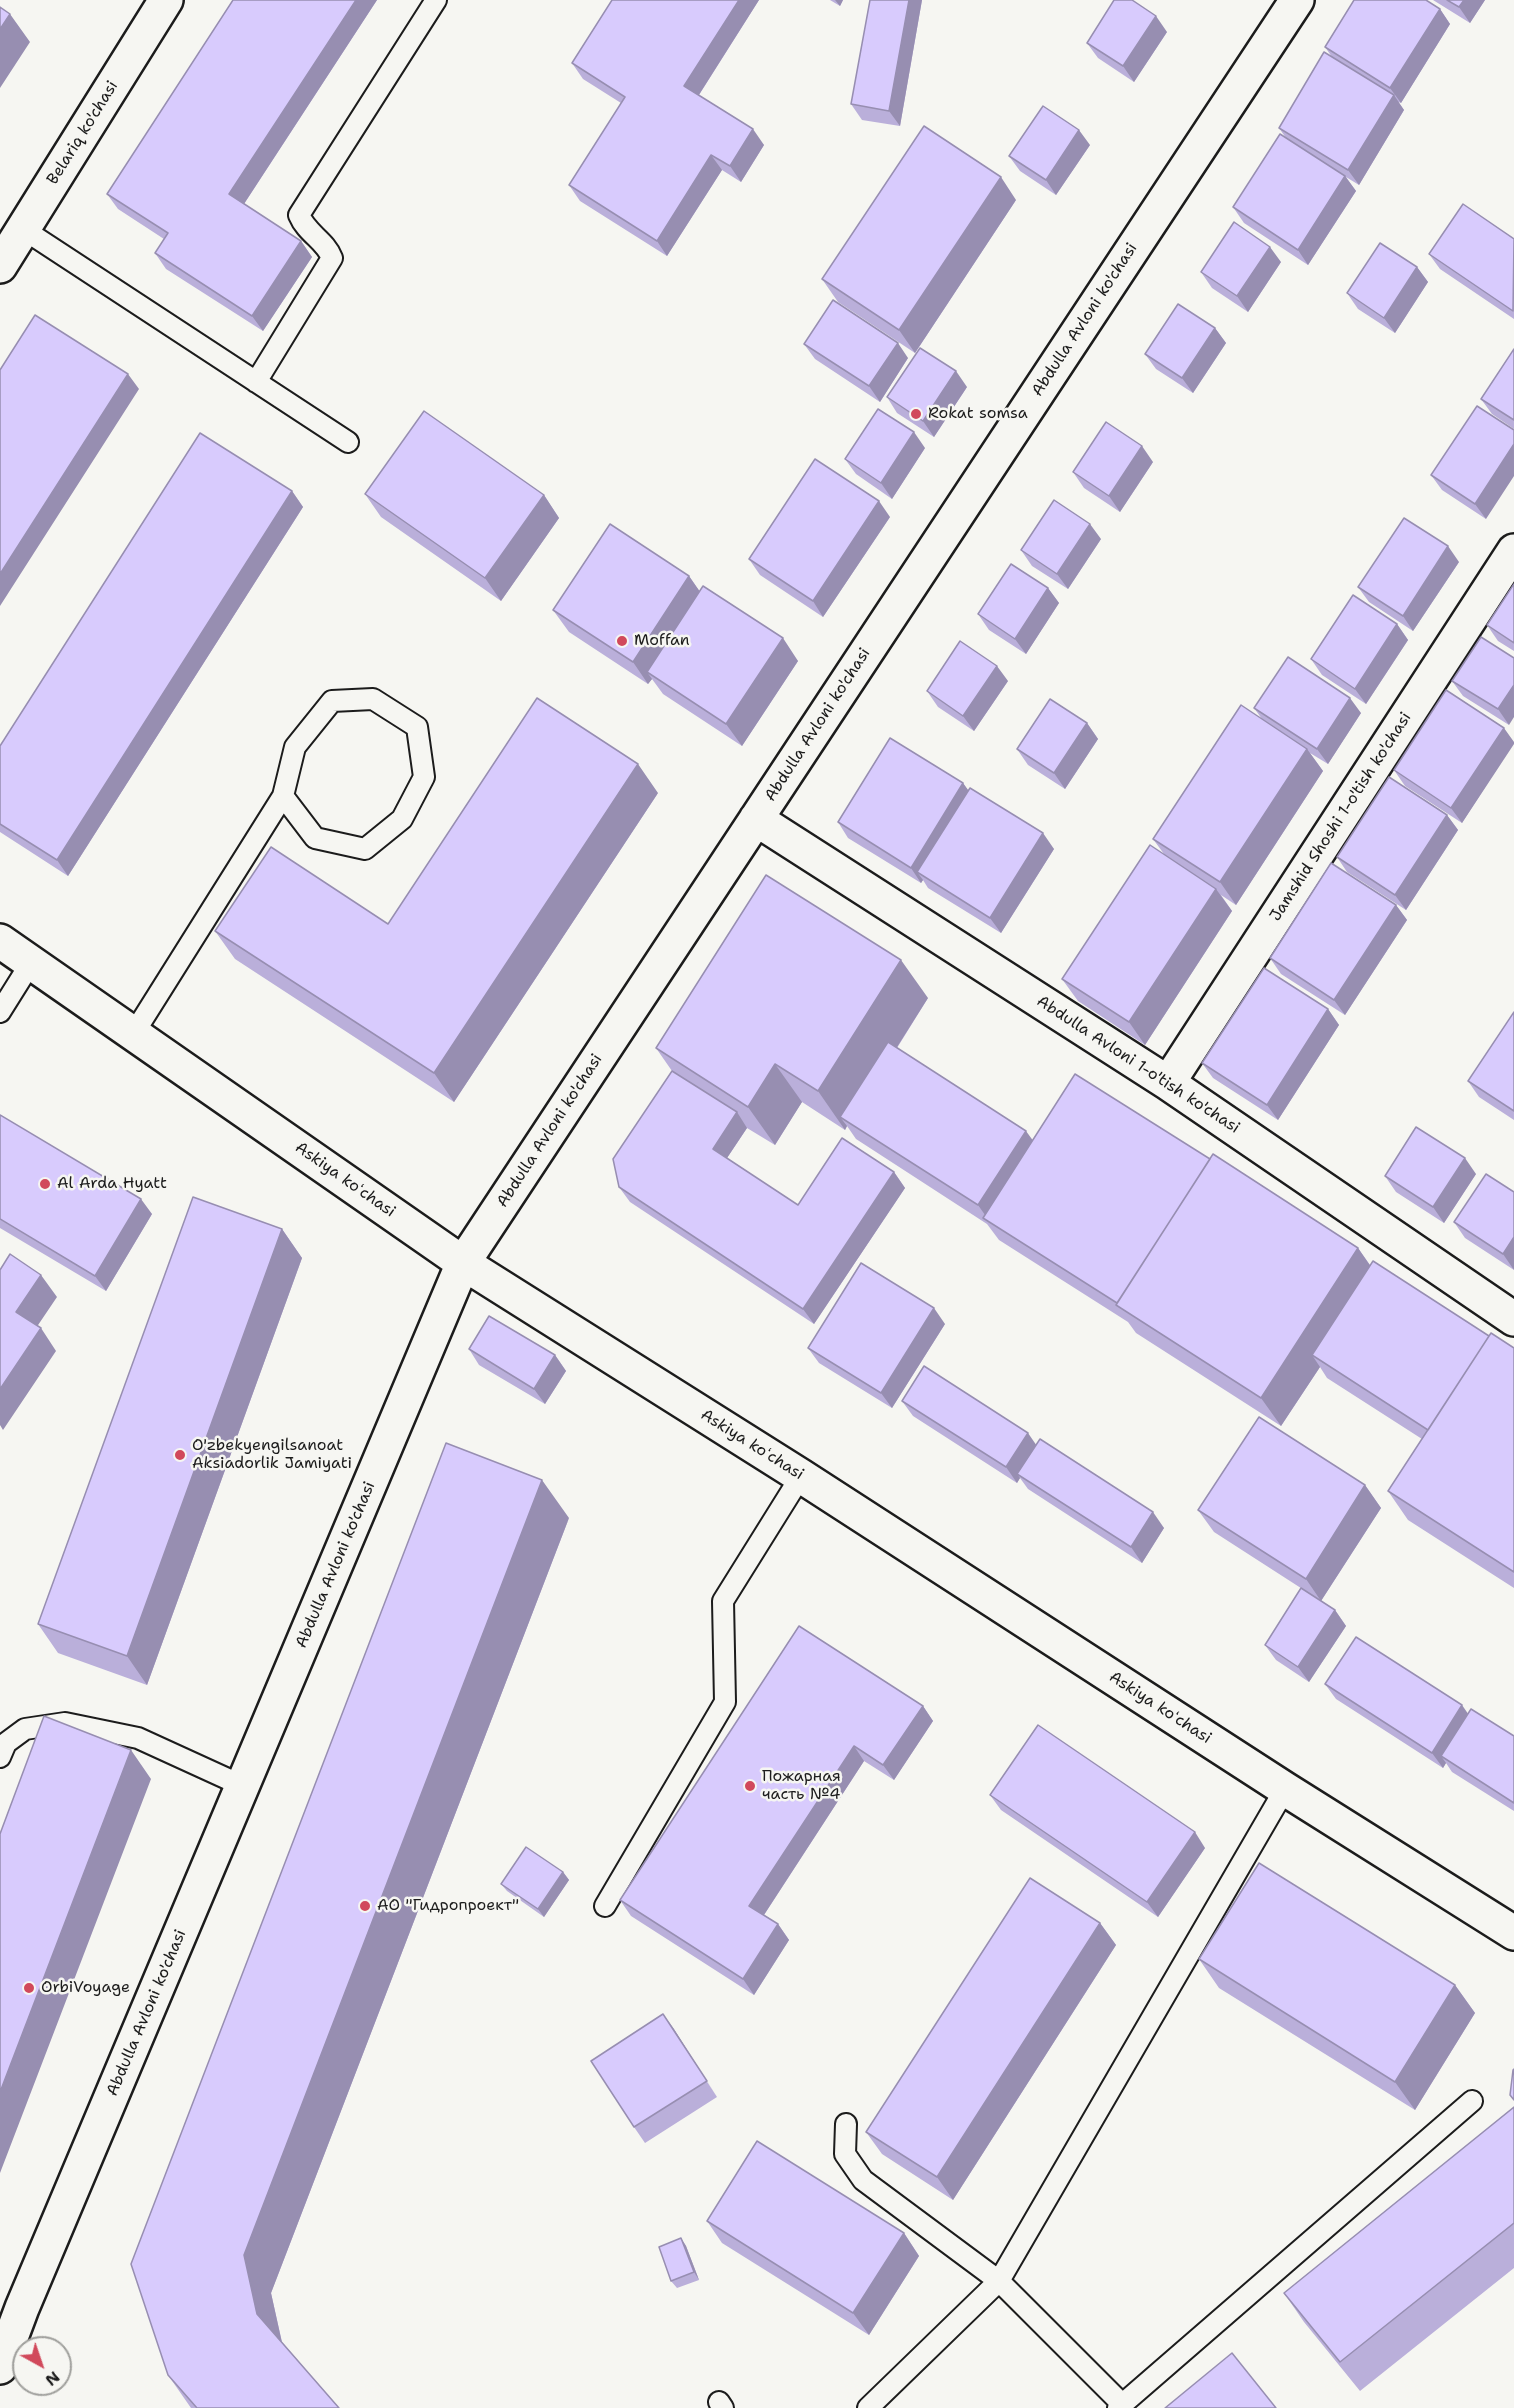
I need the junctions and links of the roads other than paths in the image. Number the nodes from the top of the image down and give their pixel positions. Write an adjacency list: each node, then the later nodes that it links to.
1 (166, 0): 4 (street, Belariq ko'chasi)
2 (436, 0): 6 (lane)
3 (1296, 0): 10 (street, Abdulla Avloni ko'chasi)
4 (23, 229): 5 (street, Belariq ko'chasi); 6 (lane)
5 (0, 266)
6 (256, 382): 7 (lane)
7 (348, 442)
8 (1514, 551): 15 (street, Jamshid Shoshi 1-o'tish ko'chasi)
9 (283, 796): 9 (lane); 14 (lane)
10 (756, 819): 15 (street, Abdulla Avloni 1-o'tish ko'chasi); 16 (street, Abdulla Avloni ko'chasi)
11 (0, 941): 12 (street, Askiya koʻchasi)
12 (32, 961): 13 (lane); 14 (street, Askiya koʻchasi)
13 (0, 1012)
14 (134, 1033): 16 (street, Askiya koʻchasi)
15 (1168, 1083): 17 (street, Abdulla Avloni 1-o'tish ko'chasi)
16 (463, 1263): 18 (street, Askiya koʻchasi); 20 (street, Abdulla Avloni ko'chasi)
17 (1514, 1319)
18 (801, 1476): 21 (street, Askiya koʻchasi); 22 (lane)
19 (0, 1757): 20 (lane)
20 (243, 1786): 27 (street, Abdulla Avloni ko'chasi)
21 (1285, 1789): 23 (street, Askiya koʻchasi); 26 (lane)
22 (604, 1906)
23 (1514, 1933)
24 (1472, 2101): 28 (lane)
25 (846, 2124): 26 (lane)
26 (999, 2281): 28 (lane); 29 (lane)
27 (0, 2367)
28 (1120, 2406)
29 (868, 2408)

